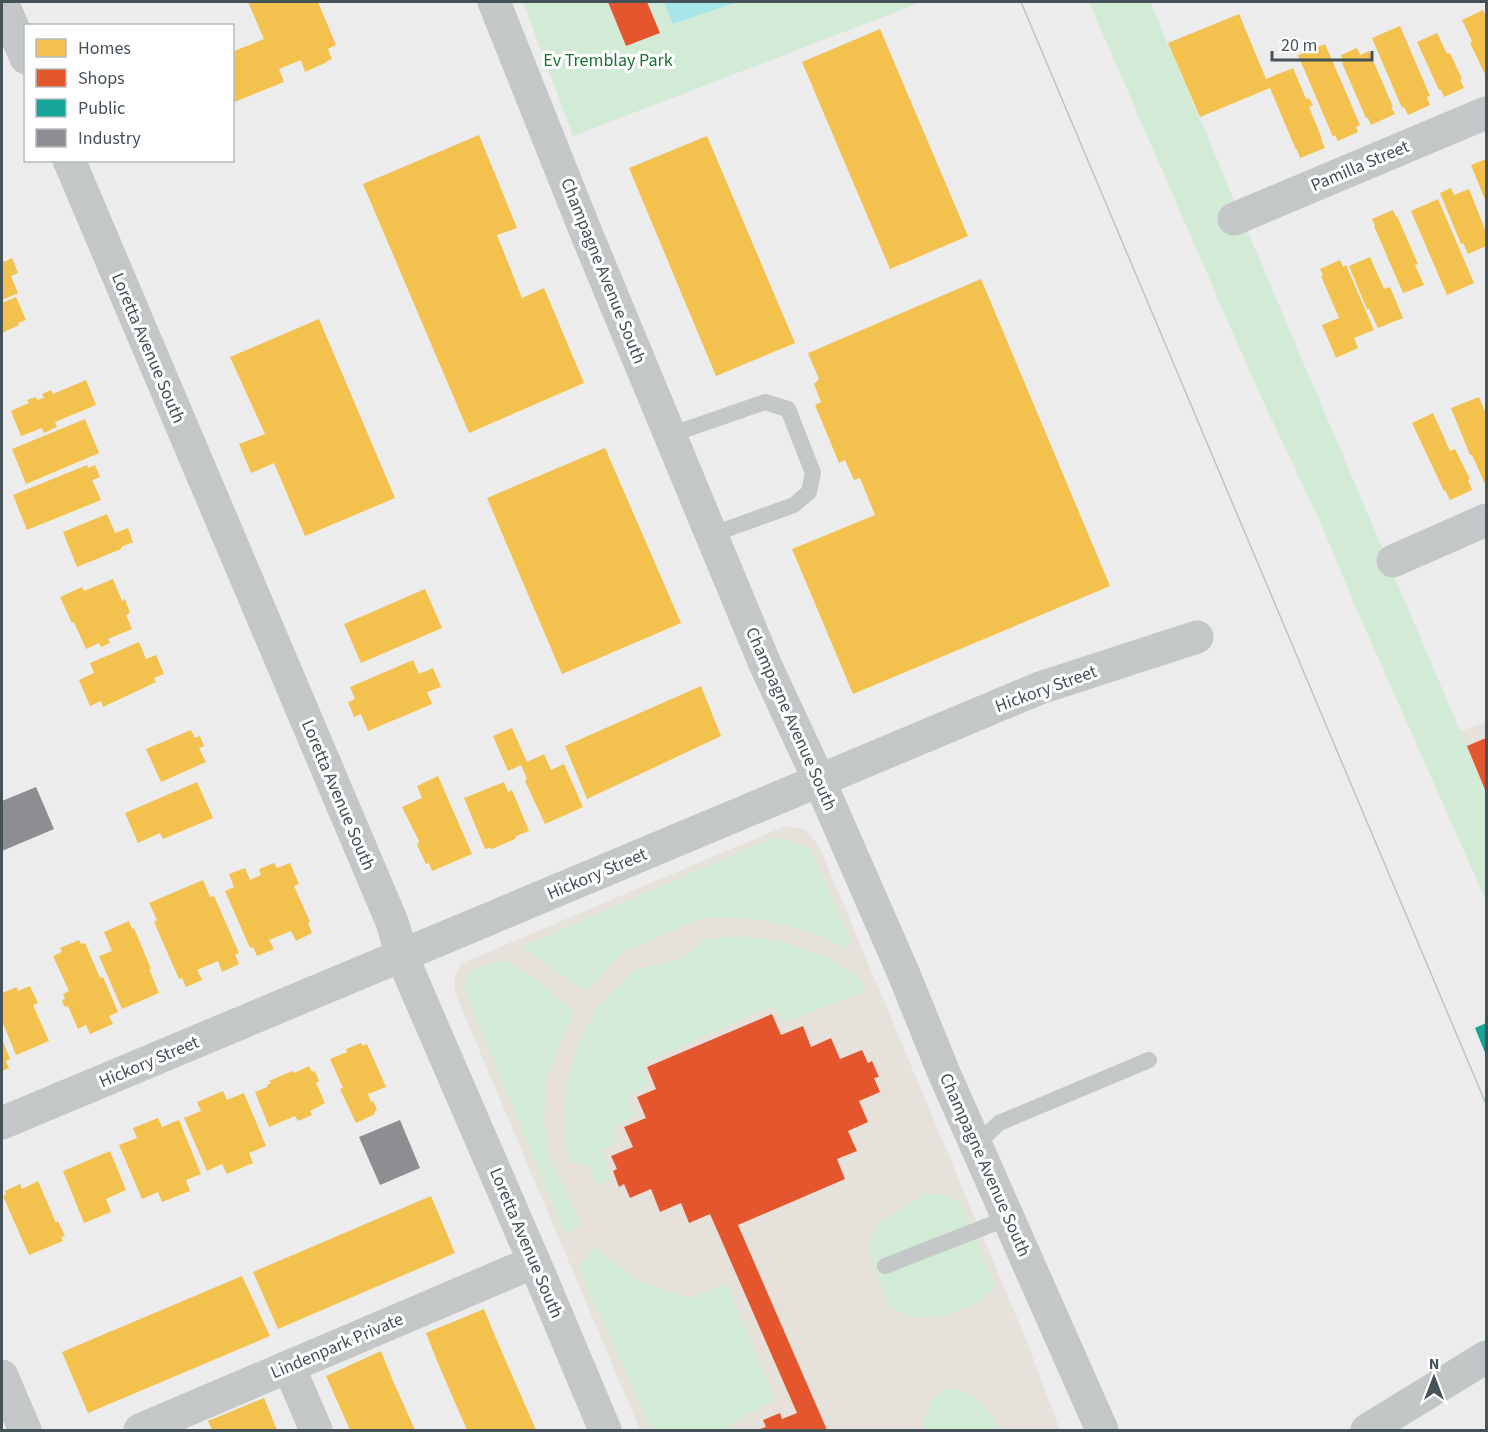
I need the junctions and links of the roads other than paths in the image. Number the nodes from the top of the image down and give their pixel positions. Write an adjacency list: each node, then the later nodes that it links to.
1 (2, 2): 3 (street)
2 (494, 2): 7 (street, Champagne Avenue South)
3 (24, 53)
4 (1486, 113): 6 (street, Pamilla Street)
5 (70, 162): 13 (street, Loretta Avenue South)
6 (1234, 219)
7 (670, 435): 9 (street, Champagne Avenue South); 9 (lane)
8 (1486, 520): 10 (street)
9 (711, 535): 12 (street, Champagne Avenue South)
10 (1393, 561)
11 (1197, 637): 12 (street, Hickory Street)
12 (819, 780): 13 (street, Hickory Street); 16 (street, Champagne Avenue South)
13 (402, 956): 15 (street, Hickory Street); 18 (street, Loretta Avenue South)
14 (1149, 1060): 16 (lane)
15 (2, 1123)
16 (976, 1145): 17 (street, Champagne Avenue South)
17 (1008, 1218): 19 (lane); 27 (street, Champagne Avenue South)
18 (534, 1262): 21 (street, Lindenpark Private); 26 (street, Loretta Avenue South)
19 (885, 1266)
20 (1486, 1357): 28 (main road)
21 (289, 1367): 24 (street, Lindenpark Private); 25 (street)
22 (2, 1376): 23 (street)
23 (25, 1431)
24 (140, 1431)
25 (316, 1431)
26 (605, 1431)
27 (1102, 1431)
28 (1367, 1431)

